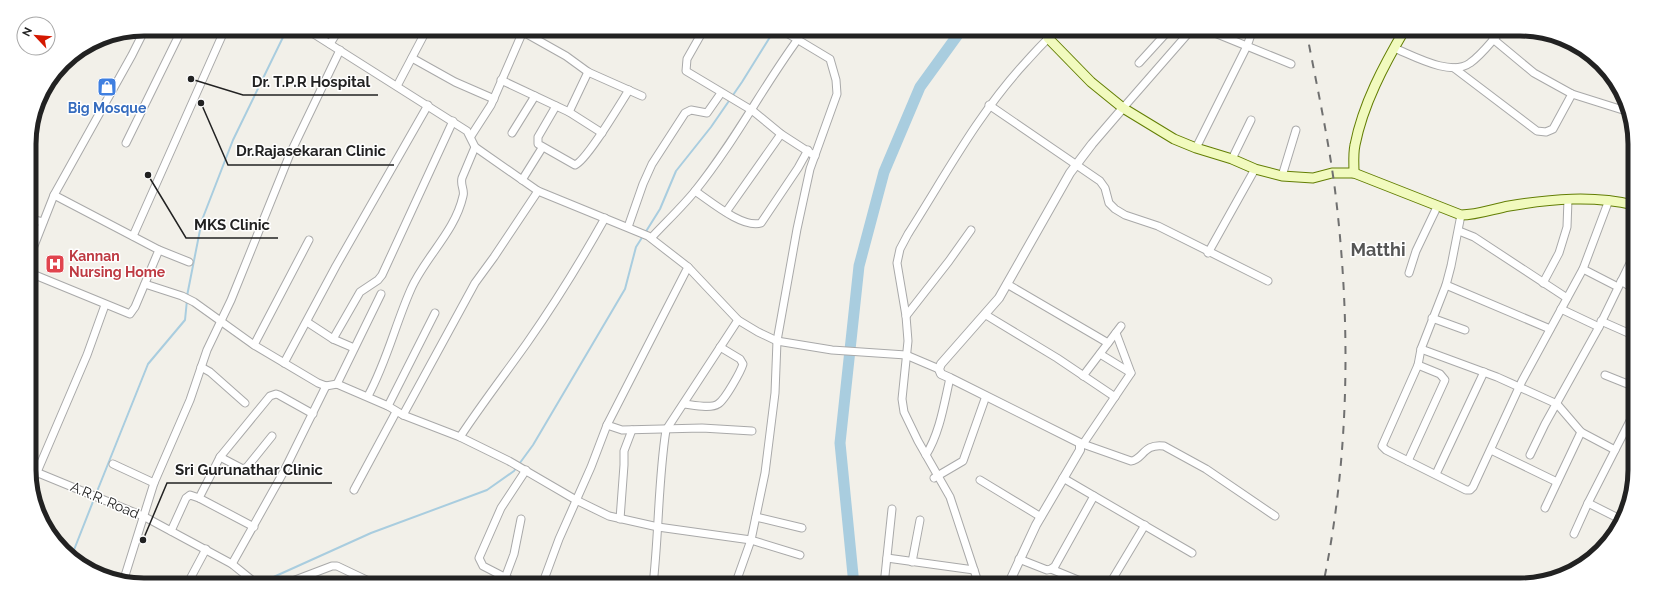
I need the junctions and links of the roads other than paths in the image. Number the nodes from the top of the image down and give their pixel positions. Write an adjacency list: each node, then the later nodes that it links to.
1 (141, 36): 66 (street)
2 (179, 36): 52 (street)
3 (222, 36): 79 (street)
4 (317, 36): 21 (street)
5 (335, 36): 21 (street)
6 (423, 36): 25 (street)
7 (519, 36): 30 (street)
8 (532, 36): 29 (street)
9 (700, 36): 33 (street)
10 (793, 36): 19 (street)
11 (1050, 36): 18 (street)
12 (1164, 36): 26 (street)
13 (1186, 36): 41 (street)
14 (1222, 36): 22 (street)
15 (1251, 36): 22 (street)
16 (1401, 36): 23 (main road)
17 (1496, 36): 20 (street)
18 (1048, 38): 39 (street); 41 (main road)
19 (798, 39): 43 (street); 57 (street)
20 (1493, 39): 28 (street); 34 (street)
21 (330, 44): 24 (street)
22 (1247, 46): 27 (street); 55 (street)
23 (1394, 48): 28 (street); 61 (main road)
24 (340, 50): 31 (street); 107 (street)
25 (412, 58): 31 (street); 37 (street)
26 (1139, 63)
27 (1291, 64)
28 (1454, 68): 34 (street)
29 (588, 72): 32 (street); 44 (street)
30 (501, 80): 35 (street); 37 (street)
31 (397, 86): 38 (street)
32 (629, 90): 36 (street); 49 (street)
33 (723, 94): 43 (street); 76 (street)
34 (1572, 94): 42 (street)
35 (535, 96): 40 (street); 48 (street)
36 (642, 96)
37 (494, 99): 51 (street)
38 (428, 105): 46 (street); 108 (street)
39 (989, 105): 59 (street); 104 (street)
40 (556, 106): 44 (street); 54 (street)
41 (1124, 108): 55 (main road); 59 (street)
42 (1622, 110)
43 (752, 111): 50 (street); 65 (street)
44 (569, 112): 49 (street)
45 (1251, 120): 58 (street)
46 (453, 121): 51 (street); 115 (street)
47 (1296, 130): 62 (street)
48 (512, 133)
49 (602, 133): 54 (street)
50 (781, 134): 56 (street); 71 (street)
51 (471, 136): 53 (street)
52 (126, 143)
53 (475, 147): 63 (street); 137 (street)
54 (542, 148): 63 (street)
55 (1196, 148): 58 (main road)
56 (808, 150): 57 (street); 71 (street)
57 (815, 156): 116 (street)
58 (1232, 159): 60 (main road)
59 (1077, 164): 84 (street); 94 (street)
60 (1255, 169): 62 (main road); 84 (street)
61 (1354, 173): 62 (main road); 70 (main road)
62 (1282, 176)
63 (522, 180): 64 (street)
64 (538, 191): 73 (street); 145 (street)
65 (695, 191): 71 (street); 80 (street)
66 (54, 195): 75 (street); 79 (street)
67 (1568, 199): 68 (main road); 72 (main road); 92 (street)
68 (1609, 200): 69 (main road); 88 (street)
69 (1628, 204)
70 (1437, 207): 72 (main road); 89 (street)
71 (726, 212)
72 (1461, 215): 78 (street)
73 (605, 218): 76 (street); 153 (street)
74 (36, 220): 75 (street)
75 (43, 222): 81 (street)
76 (631, 228): 80 (street)
77 (971, 230): 104 (street)
78 (1458, 231): 92 (street); 96 (street)
79 (133, 236): 83 (street)
80 (650, 237): 87 (street)
81 (36, 240)
82 (310, 240): 118 (street)
83 (159, 250): 85 (street); 93 (street)
84 (1208, 253): 91 (street)
85 (189, 262)
86 (1628, 267): 95 (street)
87 (688, 268): 106 (street); 146 (street)
88 (1583, 269): 95 (street); 99 (street)
89 (1409, 273)
90 (36, 276): 100 (street)
91 (1268, 281)
92 (1543, 283): 99 (street)
93 (145, 284): 100 (street); 107 (street)
94 (1007, 284): 103 (street); 117 (street)
95 (1620, 284): 97 (street); 109 (street)
96 (1446, 285): 105 (street); 111 (street)
97 (1628, 287)
98 (381, 294): 120 (street)
99 (1567, 298): 101 (street)
100 (105, 305): 162 (street)
101 (1561, 308): 109 (street); 111 (street)
102 (434, 313): 143 (street)
103 (986, 315): 127 (street); 131 (street)
104 (906, 316): 123 (street)
105 (1432, 318): 112 (street); 121 (street)
106 (738, 320): 116 (street); 119 (street)
107 (221, 322): 118 (street); 126 (street)
108 (307, 322): 115 (street); 124 (street)
109 (1600, 324): 114 (street); 142 (street)
110 (1121, 326): 113 (street)
111 (1550, 328): 136 (street)
112 (1465, 330)
113 (1116, 333): 117 (street); 129 (street)
114 (1628, 334)
115 (333, 339): 120 (street)
116 (777, 341): 123 (street); 180 (street)
117 (1108, 343): 122 (street)
118 (254, 344): 124 (street)
119 (720, 347): 141 (street); 141 (street)
120 (354, 348): 133 (street)
121 (1421, 349): 125 (street); 128 (street)
122 (1100, 354): 129 (street); 131 (street)
123 (906, 355): 127 (street); 157 (street)
124 (284, 362): 135 (street)
125 (1418, 365): 160 (street); 160 (street)
126 (201, 367): 140 (street); 170 (street)
127 (939, 369): 132 (street)
128 (1484, 372): 136 (street); 165 (street)
129 (1131, 373): 139 (street)
130 (1605, 374): 134 (street)
131 (1083, 376): 139 (street)
132 (950, 378): 138 (street); 157 (street)
133 (337, 384): 135 (street); 137 (street)
134 (1628, 384)
135 (326, 386): 144 (street)
136 (1520, 387): 142 (street); 155 (street)
137 (368, 396): 143 (street)
138 (986, 396): 154 (street); 166 (street)
139 (1115, 397): 154 (street)
140 (245, 403)
141 (684, 404): 149 (street)
142 (1557, 404): 151 (street); 158 (street)
143 (388, 406): 145 (street)
144 (313, 414): 159 (street); 187 (street)
145 (400, 414): 153 (street); 171 (street)
146 (607, 425): 148 (street); 174 (street)
147 (1628, 425): 156 (street)
148 (632, 430): 149 (street); 184 (street)
149 (666, 430): 150 (street); 188 (street)
150 (752, 431)
151 (1581, 432): 156 (street); 169 (street)
152 (272, 436): 159 (street)
153 (460, 437): 163 (street)
154 (1082, 444): 167 (street); 179 (street)
155 (1491, 450): 165 (street); 169 (street)
156 (1615, 450): 175 (street)
157 (926, 455): 166 (street)
158 (1530, 455)
159 (220, 457): 173 (street)
160 (1408, 461): 165 (street)
161 (113, 464): 170 (street)
162 (36, 467)
163 (524, 469): 174 (street); 207 (street)
164 (36, 472): 178 (street, A.R.R. Road)
165 (1436, 474)
166 (936, 477): 200 (street)
167 (1063, 478): 172 (street); 181 (street)
168 (980, 480): 181 (street)
169 (1557, 482): 176 (street)
170 (154, 483): 178 (street)
171 (354, 490)
172 (1094, 496): 186 (street); 201 (street)
173 (199, 498): 187 (street); 190 (street)
174 (576, 500): 184 (street); 208 (street)
175 (1588, 503): 182 (street); 191 (street)
176 (1545, 508)
177 (892, 509): 196 (street)
178 (143, 516): 190 (street, A.R.R. Road); 202 (street)
179 (1275, 516)
180 (756, 517): 189 (street); 192 (street)
181 (1041, 517): 197 (street)
182 (1617, 518)
183 (521, 519): 207 (street)
184 (620, 519): 188 (street)
185 (920, 520): 198 (street)
186 (1144, 525): 194 (street); 215 (street)
187 (254, 526): 199 (street)
188 (658, 527): 192 (street); 209 (street)
189 (802, 528)
190 (171, 531): 193 (street, A.R.R. Road)
191 (1574, 534)
192 (751, 540): 195 (street); 210 (street)
193 (206, 549): 199 (street, A.R.R. Road); 203 (street)
194 (1192, 553)
195 (800, 555)
196 (887, 558): 198 (street); 211 (street)
197 (1019, 559): 201 (street); 213 (street)
198 (912, 562): 200 (street)
199 (232, 564): 204 (street, A.R.R. Road)
200 (974, 570): 212 (street)
201 (1051, 570): 214 (street)
202 (125, 576)
203 (191, 578)
204 (252, 578)
205 (300, 578): 206 (street)
206 (362, 578)
207 (505, 578)
208 (545, 578)
209 (654, 578)
210 (737, 578)
211 (885, 578)
212 (976, 578)
213 (1011, 578)
214 (1072, 578)
215 (1113, 578)

